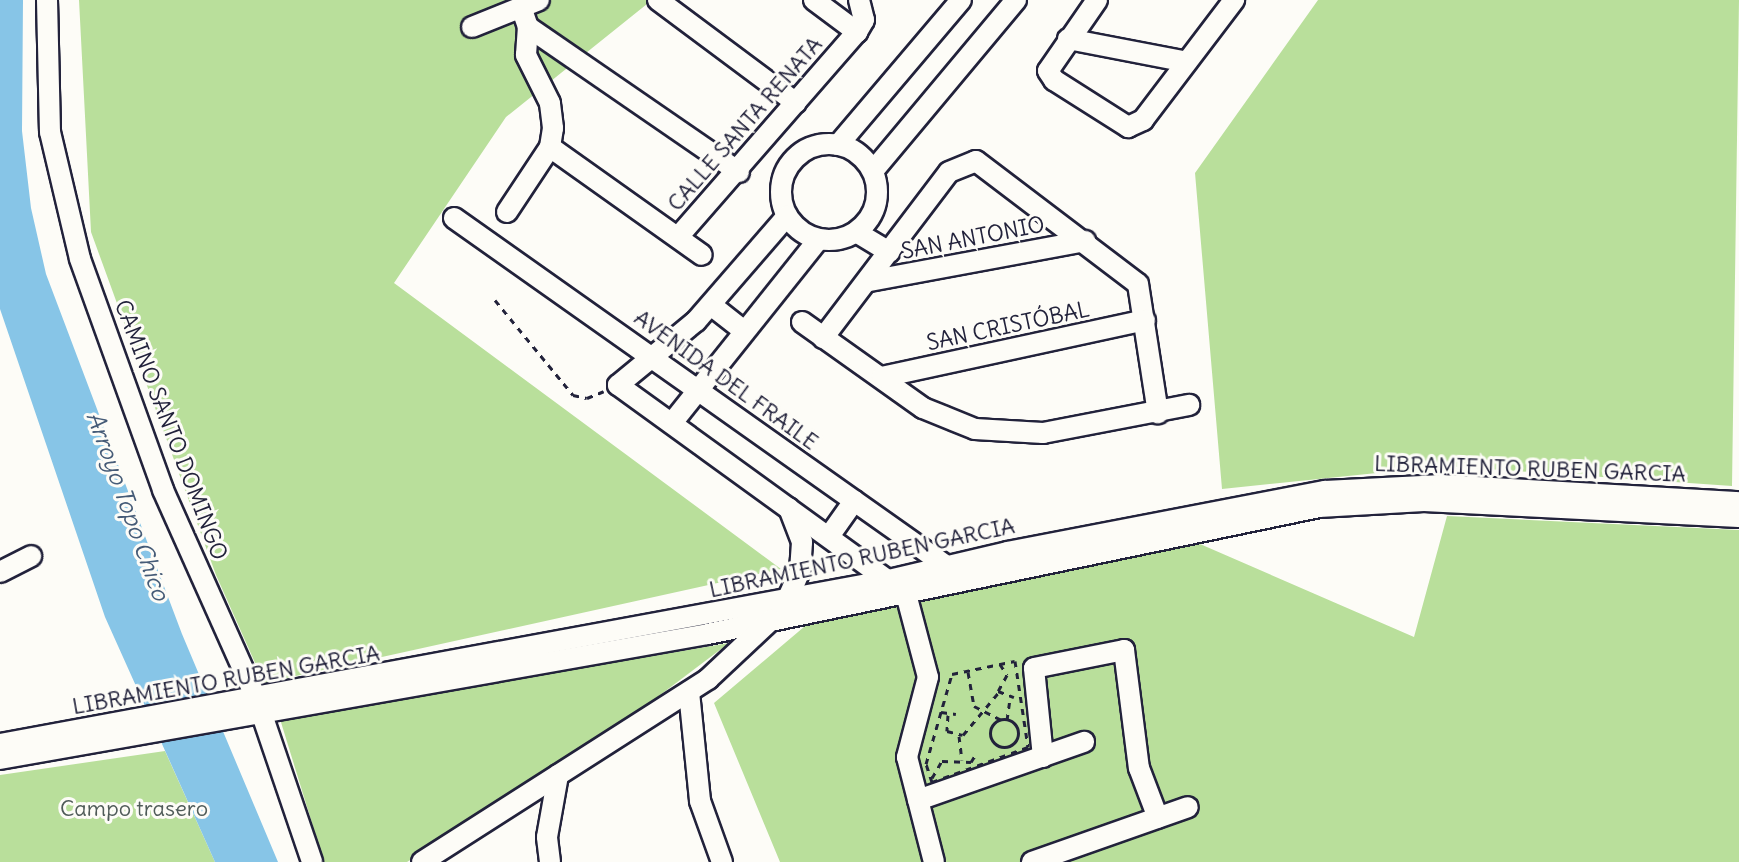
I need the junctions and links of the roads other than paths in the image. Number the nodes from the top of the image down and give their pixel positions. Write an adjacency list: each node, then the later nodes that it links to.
1 (47, 0): 59 (street, CAMINO SANTO DOMINGO)
2 (658, 0): 15 (street)
3 (814, 0): 12 (street)
4 (859, 0): 12 (street)
5 (961, 0): 17 (street)
6 (1016, 0): 21 (street)
7 (1097, 0): 13 (street)
8 (1234, 0): 14 (street)
9 (530, 3): 10 (street); 11 (street)
10 (472, 27)
11 (528, 27): 18 (street); 22 (street)
12 (857, 32): 15 (street, CALLE SANTA RENATA)
13 (1068, 39): 14 (street); 14 (street)
14 (1187, 62)
15 (796, 103): 16 (street, CALLE SANTA RENATA)
16 (778, 127): 19 (street, CALLE SANTA RENATA); 20 (street)
17 (838, 145): 20 (street); 21 (street)
18 (550, 147): 23 (street); 28 (street, CALLE SANTA RENATA)
19 (760, 149): 20 (street); 22 (street, CALLE SANTA RENATA)
20 (792, 163): 25 (street)
21 (873, 171): 24 (street)
22 (739, 172): 28 (street, CALLE SANTA RENATA)
23 (507, 212)
24 (872, 215): 27 (street); 31 (street)
25 (787, 216): 29 (street); 34 (street)
26 (454, 218): 39 (street, AVENIDA DEL FRAILE)
27 (856, 232): 29 (street); 31 (street)
28 (678, 237): 32 (street, CALLE SANTA RENATA)
29 (818, 240): 37 (street)
30 (1085, 241): 31 (street); 33 (street, SAN ANTONIO); 35 (street)
31 (896, 244): 33 (street)
32 (702, 255)
33 (869, 281): 38 (street)
34 (711, 305): 37 (street); 39 (street)
35 (1145, 320): 40 (street, SAN CRISTÓBAL); 43 (street)
36 (802, 322): 38 (street)
37 (742, 329): 41 (street)
38 (823, 338): 40 (street)
39 (655, 358): 41 (street, AVENIDA DEL FRAILE); 44 (street)
40 (882, 377): 43 (street)
41 (699, 390): 44 (street); 45 (street, AVENIDA DEL FRAILE)
42 (1189, 405): 43 (street)
43 (1158, 413)
44 (672, 423): 47 (street)
45 (854, 501): 49 (street); 51 (street, AVENIDA DEL FRAILE)
46 (1739, 502): 51 (street, LIBRAMIENTO RUBEN GARCIA)
47 (787, 505): 49 (street); 56 (street)
48 (1739, 517): 54 (street, LIBRAMIENTO RUBEN GARCIA)
49 (830, 535): 53 (street)
50 (31, 556): 52 (street)
51 (947, 567): 53 (street, LIBRAMIENTO RUBEN GARCIA); 54 (street, AVENIDA DEL FRAILE)
52 (0, 572)
53 (889, 580): 55 (street); 56 (street, LIBRAMIENTO RUBEN GARCIA)
54 (968, 582): 55 (street, LIBRAMIENTO RUBEN GARCIA)
55 (906, 594): 57 (street, LIBRAMIENTO RUBEN GARCIA); 66 (street)
56 (787, 600): 59 (street, LIBRAMIENTO RUBEN GARCIA)
57 (771, 620): 58 (street); 59 (street, LIBRAMIENTO RUBEN GARCIA)
58 (689, 692): 65 (street); 72 (street)
59 (257, 700): 60 (street, LIBRAMIENTO RUBEN GARCIA); 69 (street, CAMINO SANTO DOMINGO)
60 (146, 727): 62 (street, LIBRAMIENTO RUBEN GARCIA); 64 (street, LIBRAMIENTO RUBEN GARCIA)
61 (1084, 742): 63 (street)
62 (0, 744)
63 (1043, 757): 66 (street); 68 (street)
64 (0, 759)
65 (558, 775): 70 (street); 71 (street)
66 (918, 800): 73 (street)
67 (1188, 807): 68 (street)
68 (1158, 818): 74 (street)
69 (312, 862)
70 (422, 862)
71 (550, 862)
72 (722, 862)
73 (934, 862)
74 (1032, 862)

